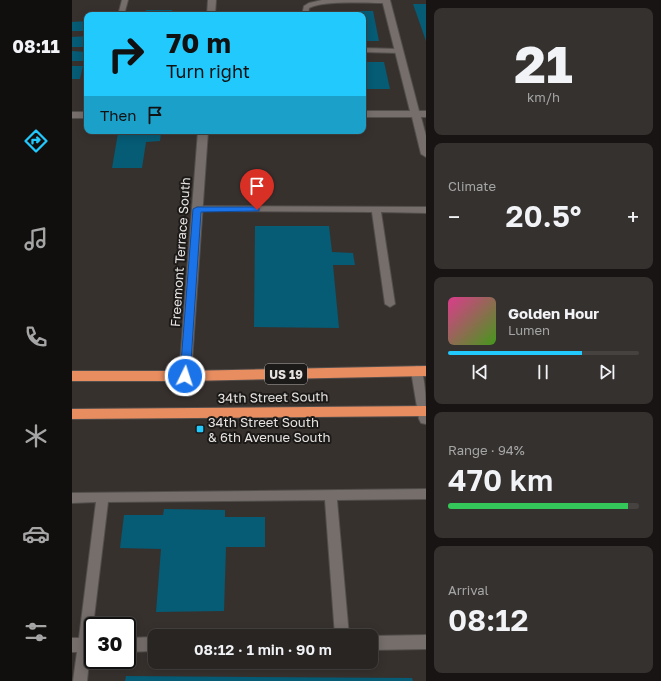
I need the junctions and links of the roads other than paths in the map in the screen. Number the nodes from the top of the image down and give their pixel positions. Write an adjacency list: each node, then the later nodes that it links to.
1 (125, 0): 4 (lane)
2 (212, 0): 5 (street)
3 (386, 1): 6 (lane); 8 (street)
4 (122, 12)
5 (211, 12)
6 (305, 12)
7 (366, 50): 8 (lane)
8 (399, 50): 10 (street)
9 (366, 114): 10 (street)
10 (415, 114): 11 (street); 15 (street)
11 (426, 114)
12 (72, 115): 13 (street)
13 (84, 115)
14 (203, 134): 16 (street, Freemont Terrace South)
15 (426, 154)
16 (197, 209): 17 (lane); 22 (street, Freemont Terrace South)
17 (376, 210): 18 (lane); 19 (lane)
18 (426, 210)
19 (390, 304)
20 (422, 371): 22 (highway, 34th Street South / US 19); 23 (street)
21 (72, 376): 22 (highway, 34th Street South / US 19)
22 (185, 376)
23 (426, 413): 24 (highway, 34th Street South)
24 (72, 414)
25 (426, 494): 26 (lane)
26 (331, 495): 28 (lane); 29 (lane)
27 (72, 498): 28 (lane)
28 (103, 498): 33 (lane)
29 (341, 629)
30 (426, 642): 31 (lane)
31 (378, 643)
32 (148, 644): 34 (lane)
33 (83, 645): 35 (lane)
34 (136, 645)
35 (80, 681)

